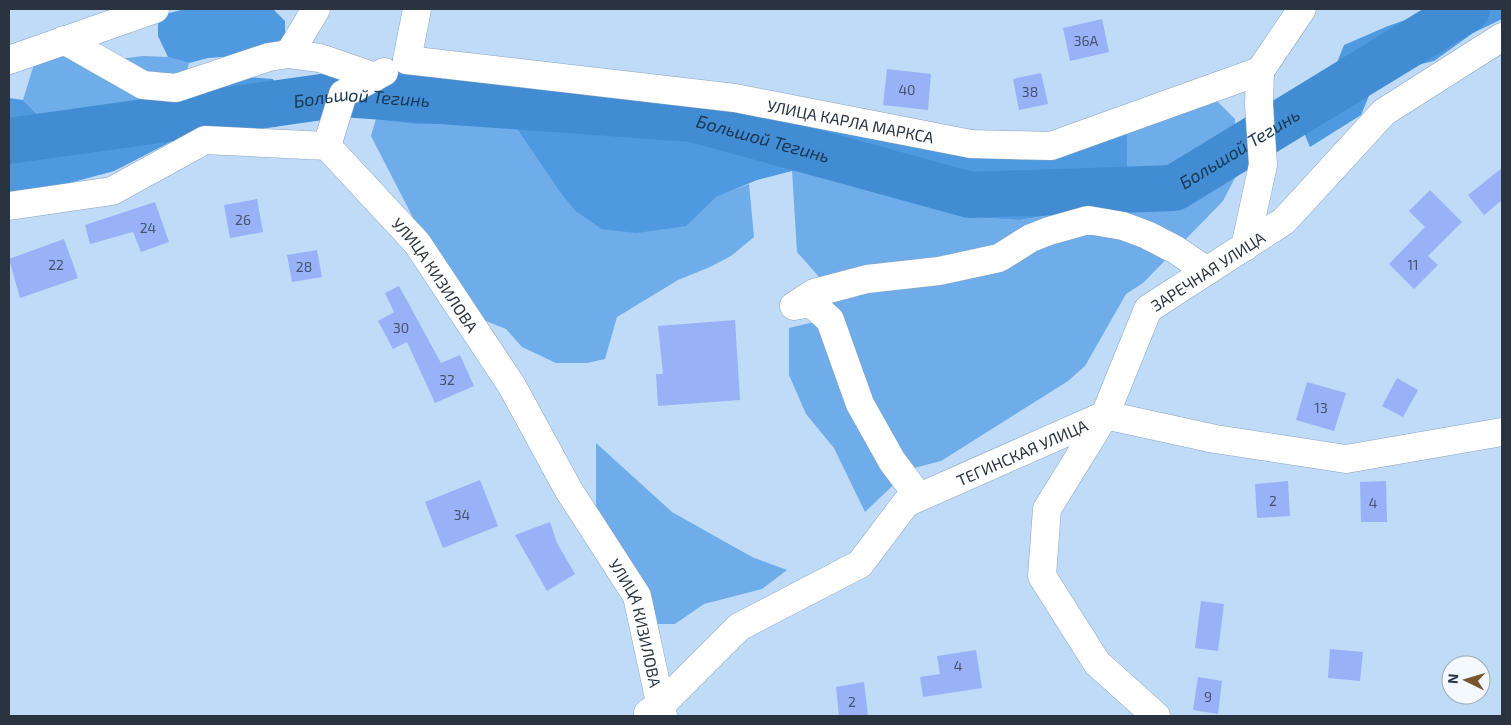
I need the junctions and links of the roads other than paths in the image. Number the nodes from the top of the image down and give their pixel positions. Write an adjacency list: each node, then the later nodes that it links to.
1 (155, 9): 6 (street)
2 (316, 9): 7 (street)
3 (417, 9): 9 (street)
4 (1302, 9): 10 (street)
5 (1502, 37): 14 (street, ЗАРЕЧНАЯ УЛИЦА)
6 (64, 40): 7 (street); 8 (street)
7 (289, 54): 11 (street)
8 (9, 60)
9 (407, 60): 10 (street, УЛИЦА КАРЛА МАРКСА); 11 (street)
10 (1260, 71): 14 (street)
11 (375, 77): 12 (street)
12 (327, 146): 13 (street); 19 (street, УЛИЦА КИЗИЛОВА)
13 (9, 206)
14 (1245, 247): 15 (street, ЗАРЕЧНАЯ УЛИЦА)
15 (1207, 271): 16 (street, ЗАРЕЧНАЯ УЛИЦА); 18 (street)
16 (1105, 415): 17 (street); 18 (street, ТЕГИНСКАЯ УЛИЦА); 20 (street, ТЕГИНСКАЯ УЛИЦА)
17 (1502, 432)
18 (919, 497): 19 (street, ТЕГИНСКАЯ УЛИЦА)
19 (656, 712)
20 (1156, 716)

